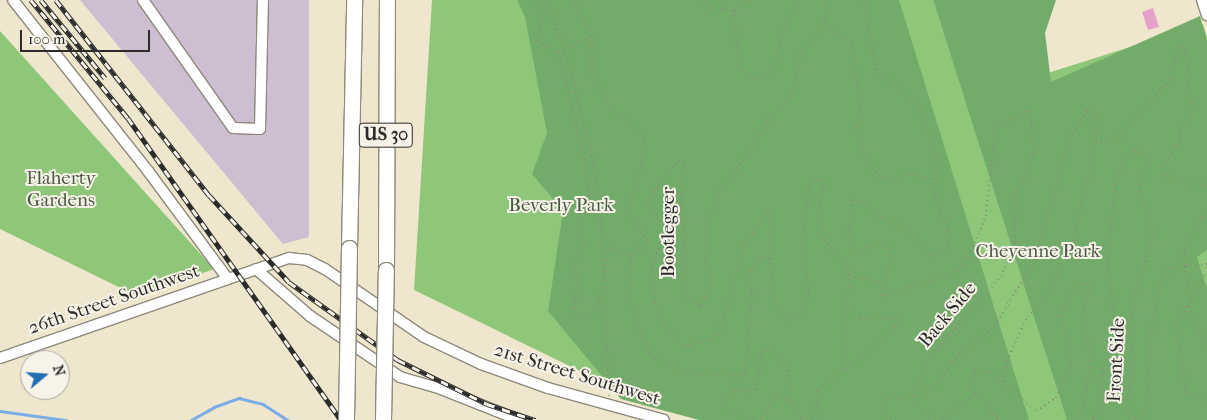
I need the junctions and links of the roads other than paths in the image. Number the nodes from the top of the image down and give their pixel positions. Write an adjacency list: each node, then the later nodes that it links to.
1 (13, 0): 10 (street)
2 (142, 0): 3 (street)
3 (263, 0)
4 (354, 0): 12 (highway, US 30, bridge)
5 (387, 0): 13 (highway, US 30, bridge)
6 (1202, 0): 7 (street)
7 (1207, 14)
8 (256, 269): 9 (street, 21st Street Southwest); 14 (street); 15 (street, 21st Street Southwest)
9 (240, 274): 10 (street, 26th Street Southwest)
10 (228, 279): 11 (street, 26th Street Southwest)
11 (0, 358)
12 (346, 420)
13 (383, 420)
14 (519, 420)
15 (664, 420)

